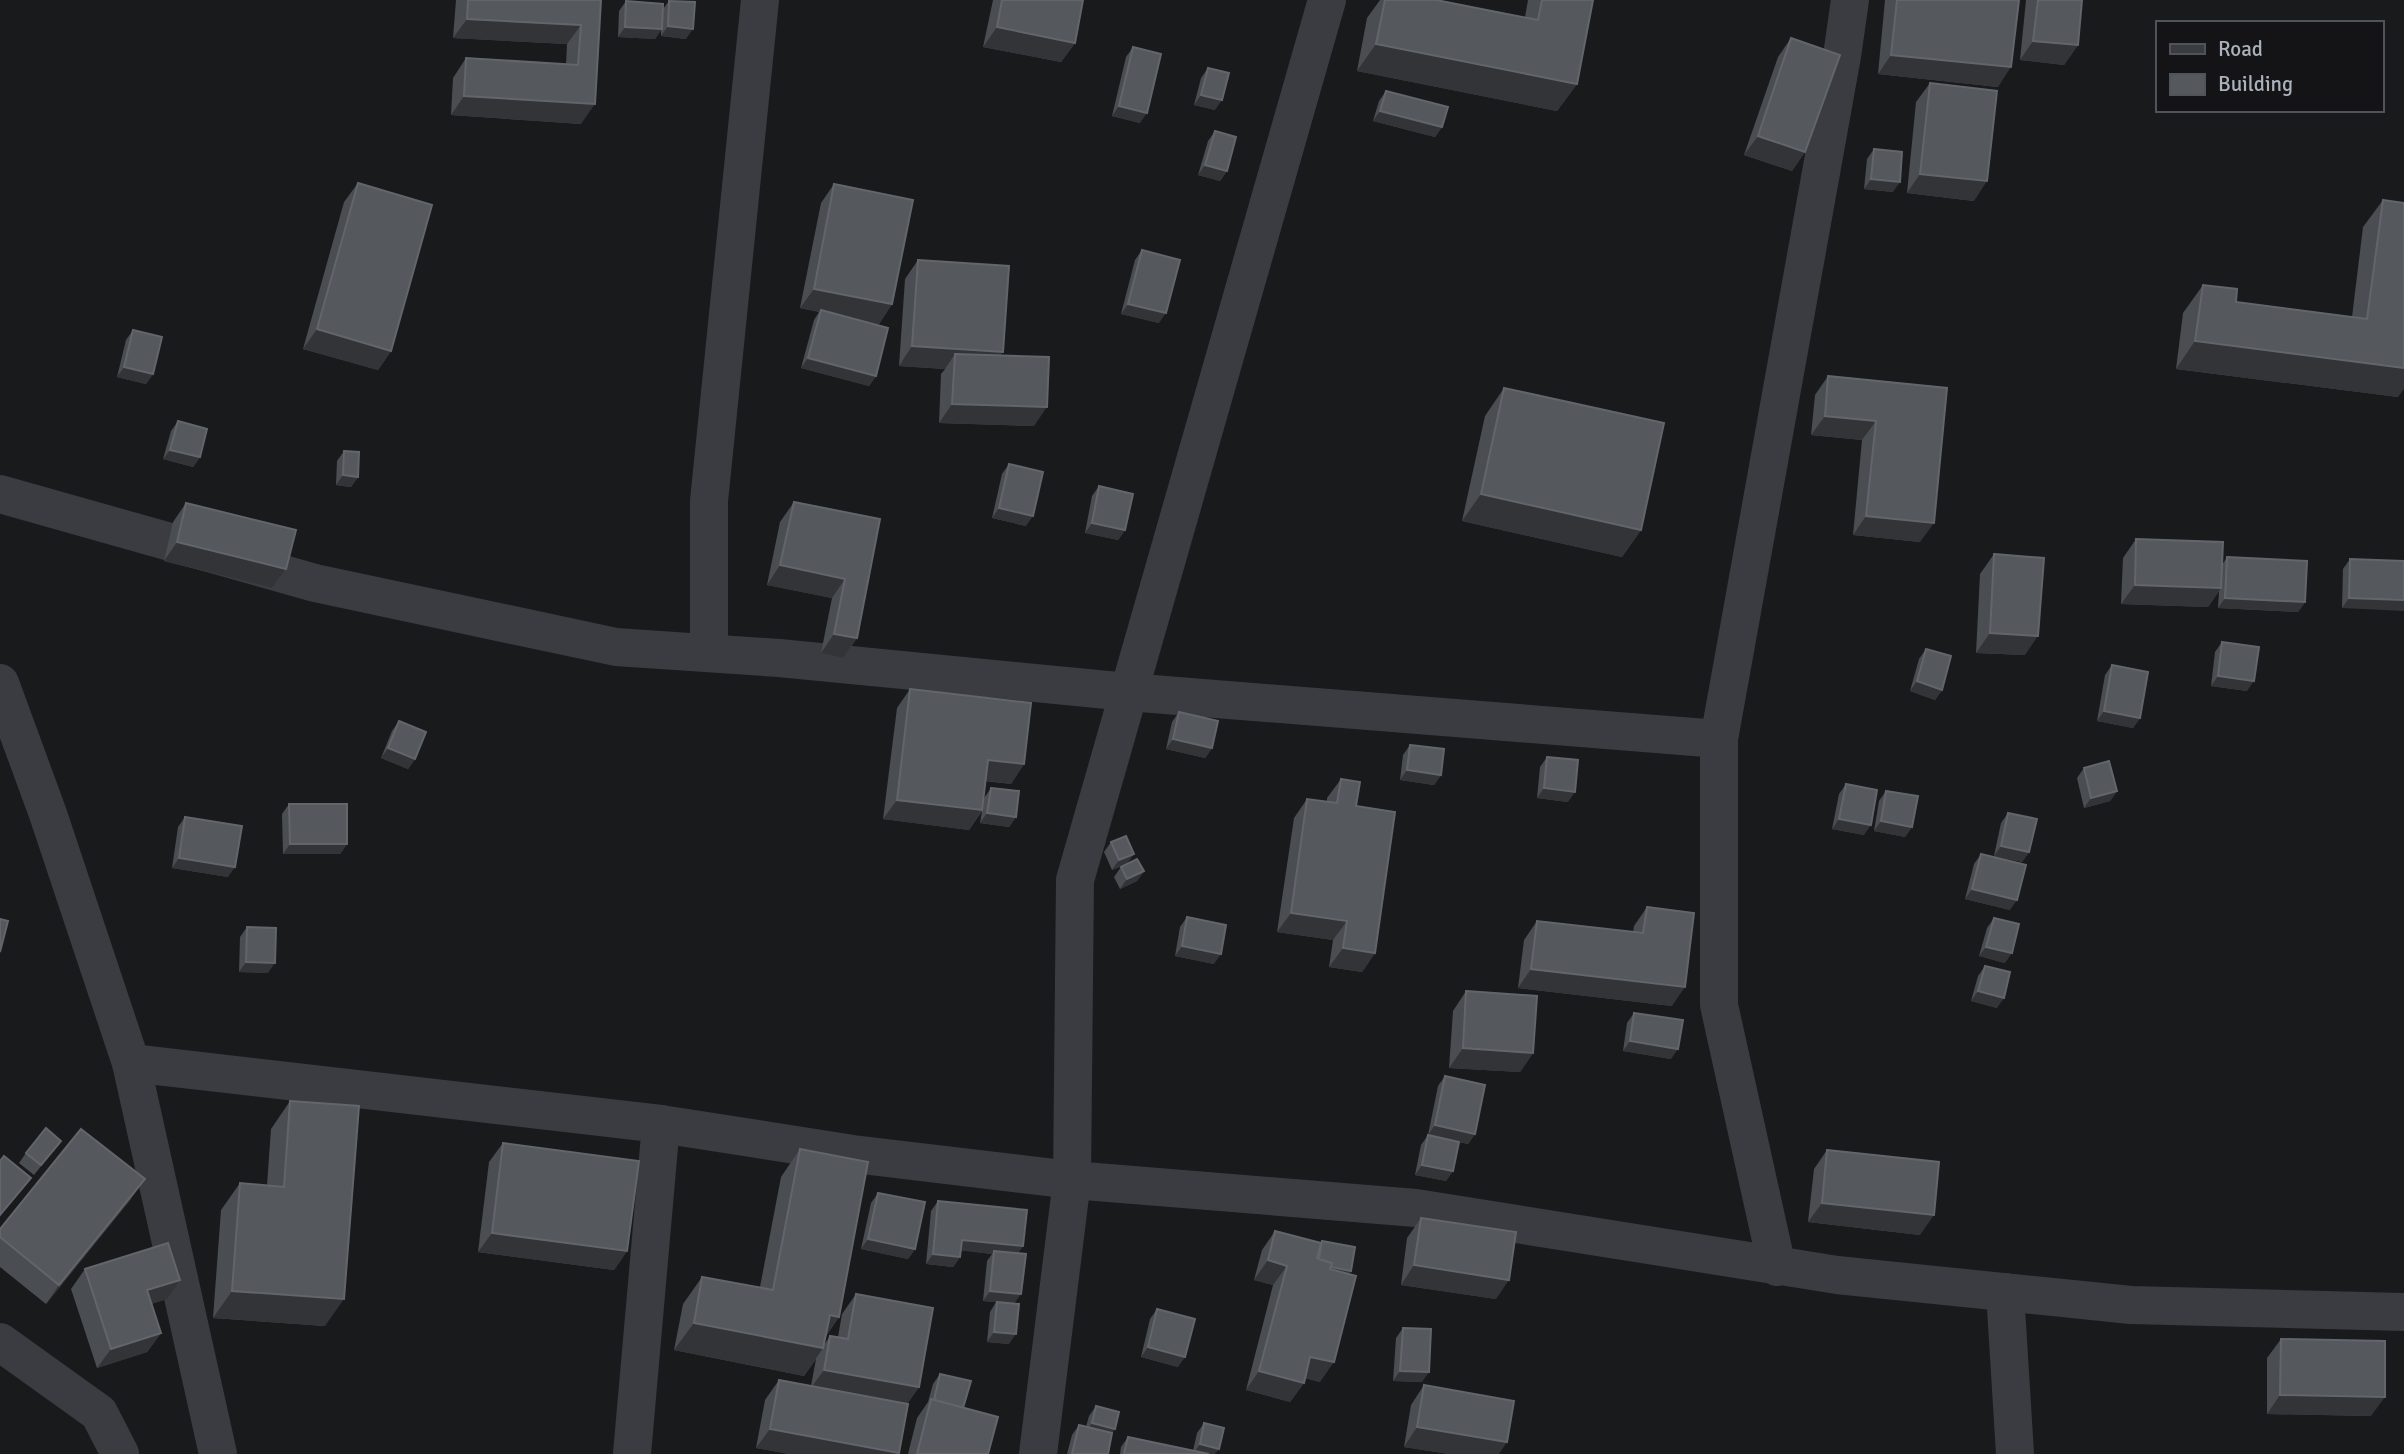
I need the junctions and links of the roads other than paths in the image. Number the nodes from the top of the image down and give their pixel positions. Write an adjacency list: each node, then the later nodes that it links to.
1 (760, 0): 5 (street)
2 (1327, 0): 7 (street)
3 (1850, 0): 8 (street)
4 (0, 494): 5 (street)
5 (709, 653): 7 (street)
6 (0, 683): 9 (street)
7 (1128, 692): 8 (street); 11 (street)
8 (1719, 739): 12 (street)
9 (131, 1063): 10 (street); 17 (street)
10 (661, 1124): 11 (street); 18 (street)
11 (1072, 1180): 12 (street); 19 (street)
12 (1777, 1267): 13 (street)
13 (2005, 1292): 14 (street); 20 (street)
14 (2404, 1312)
15 (0, 1342): 16 (street)
16 (120, 1454)
17 (218, 1454)
18 (632, 1454)
19 (1038, 1454)
20 (2015, 1454)

